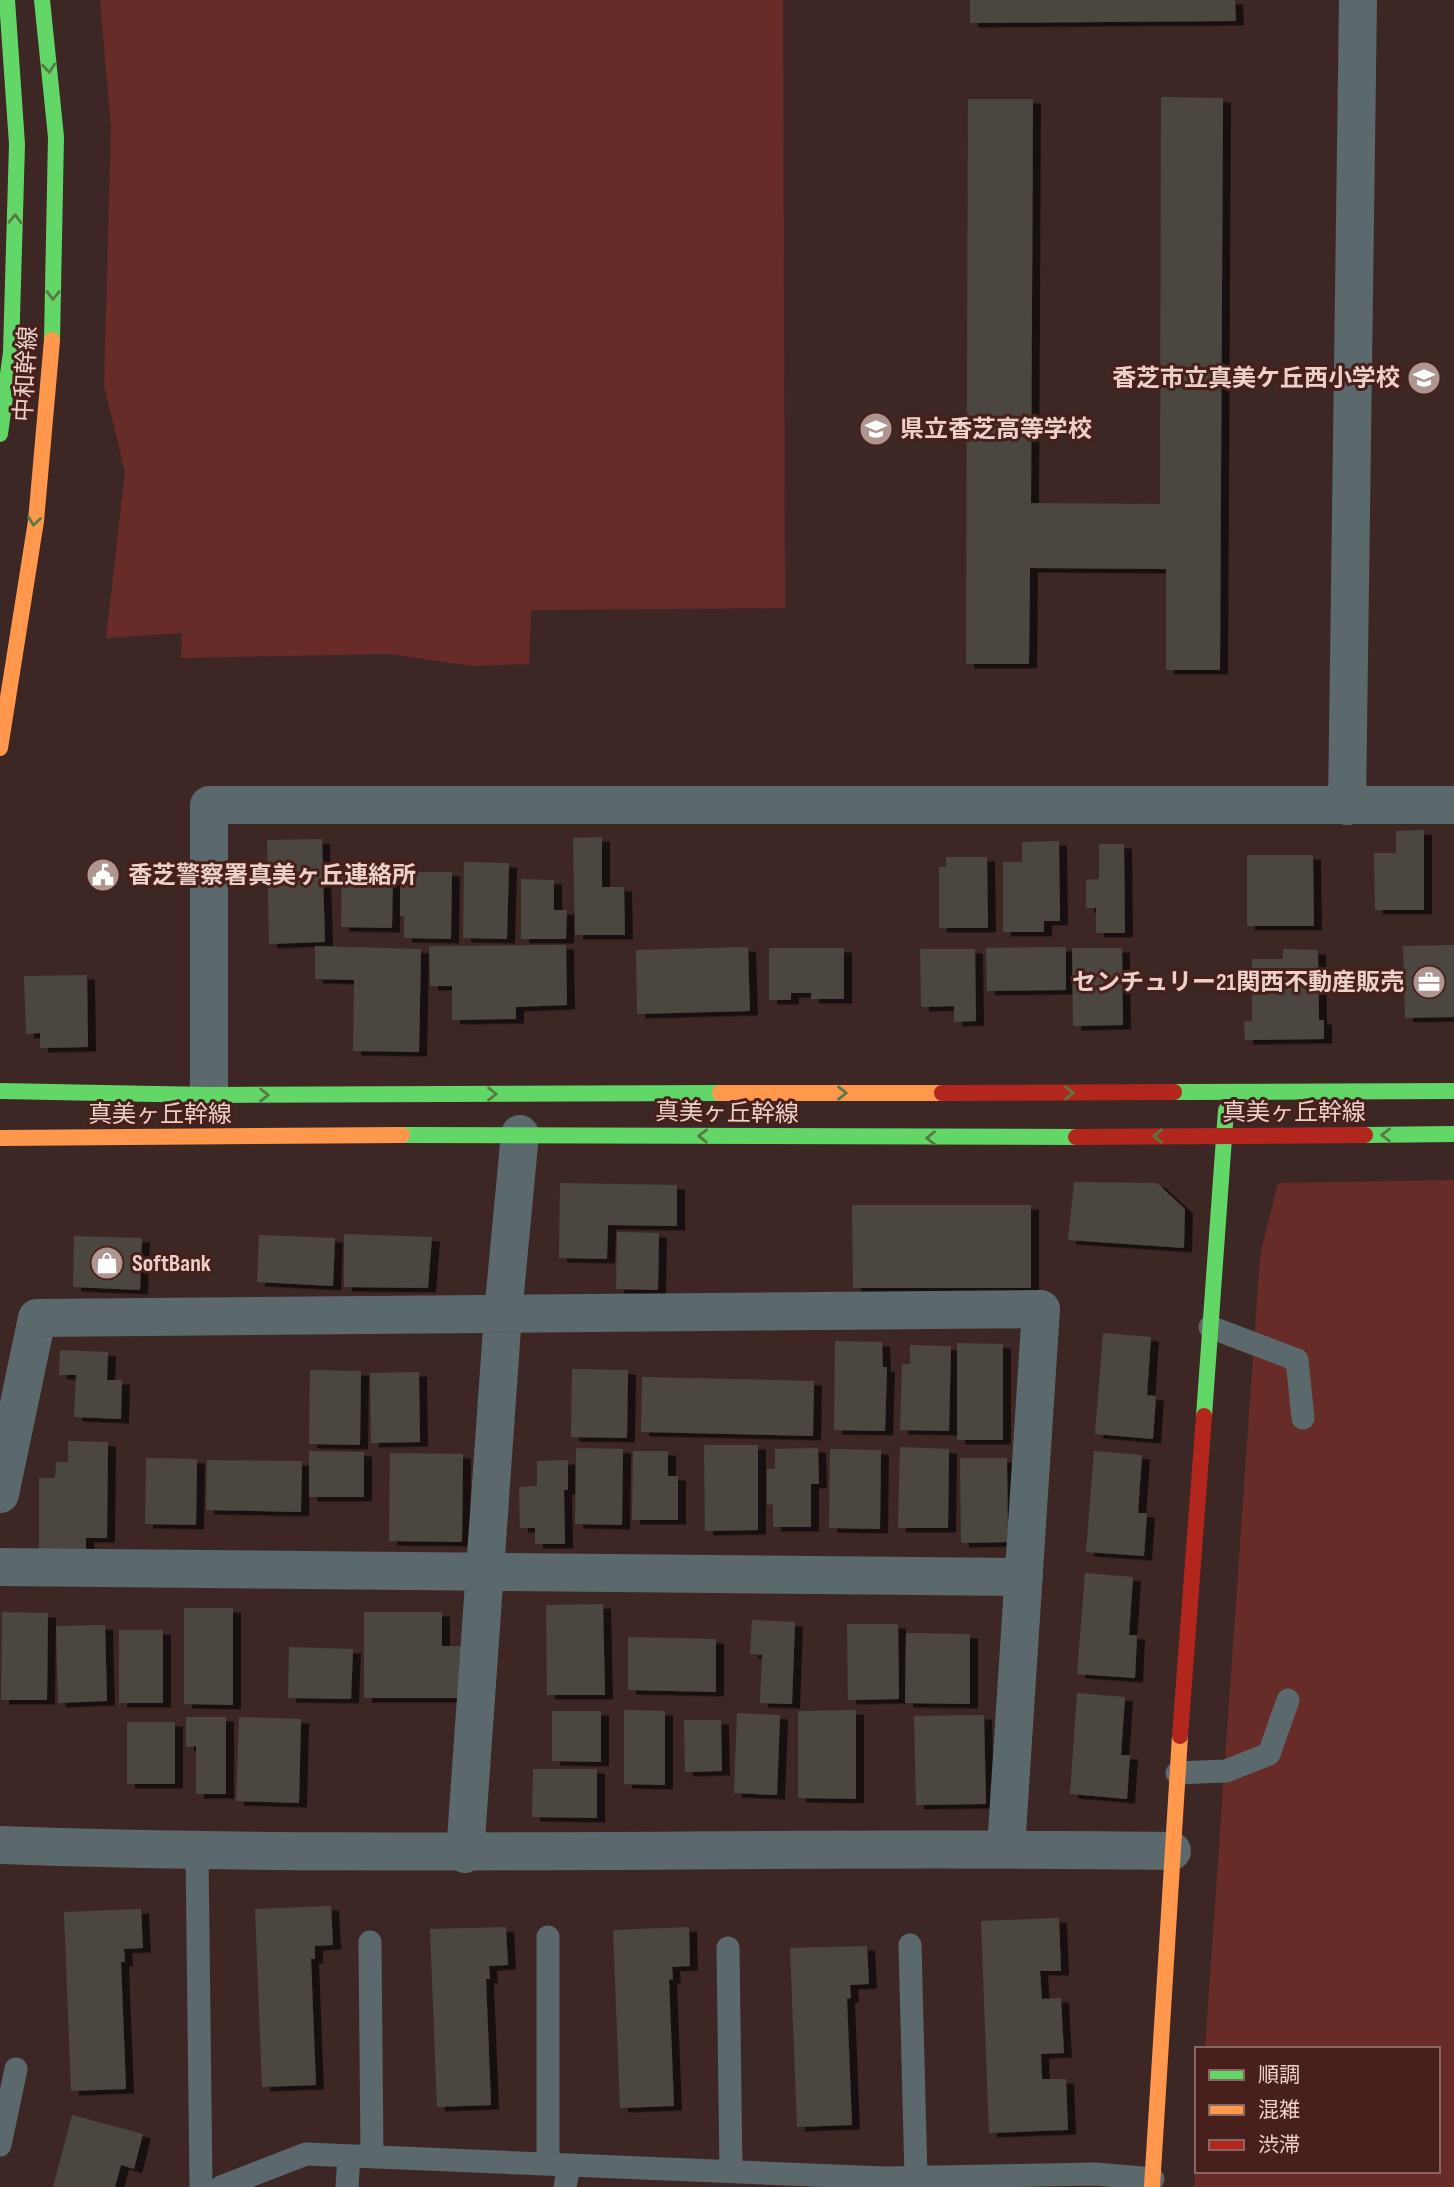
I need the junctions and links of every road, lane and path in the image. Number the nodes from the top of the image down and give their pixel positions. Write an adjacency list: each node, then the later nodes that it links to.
1 (6, 0): 4 (street, 中和幹線, one-way to 1)
2 (42, 0): 5 (street, 中和幹線, one-way to 5)
3 (1357, 0): 7 (street)
4 (0, 434)
5 (0, 748)
6 (1454, 805): 7 (street)
7 (1347, 806): 11 (street)
8 (0, 1091): 11 (street, 真美ヶ丘幹線)
9 (1454, 1091): 10 (street, 真美ヶ丘幹線)
10 (1228, 1092): 11 (street, 真美ヶ丘幹線, one-way to 10); 13 (street)
11 (209, 1095)
12 (520, 1134): 13 (street, 真美ヶ丘幹線, one-way to 12); 15 (street, 真美ヶ丘幹線); 16 (street)
13 (1224, 1135): 14 (street, 真美ヶ丘幹線, one-way to 13); 17 (street)
14 (1454, 1135)
15 (0, 1138)
16 (503, 1314): 19 (street); 21 (street); 22 (street)
17 (1210, 1327): 18 (lane); 24 (street)
18 (1303, 1418)
19 (0, 1494)
20 (0, 1567): 21 (street)
21 (485, 1571): 22 (street); 29 (street)
22 (1024, 1577): 26 (street)
23 (1288, 1700): 24 (lane)
24 (1177, 1773): 27 (street)
25 (0, 1845): 28 (street)
26 (1006, 1848): 27 (street); 29 (street)
27 (1172, 1850): 42 (street)
28 (197, 1852): 29 (street); 43 (lane)
29 (465, 1854)
30 (548, 1937): 39 (lane)
31 (370, 1942): 37 (lane)
32 (910, 1945): 40 (lane)
33 (728, 1948): 38 (lane)
34 (16, 2069): 35 (lane)
35 (0, 2145)
36 (349, 2155): 37 (lane); 44 (lane); 45 (lane)
37 (372, 2157): 39 (lane)
38 (731, 2171): 39 (lane); 41 (lane)
39 (561, 2172)
40 (916, 2177): 41 (lane); 42 (lane)
41 (883, 2182)
42 (1153, 2183)
43 (201, 2187)
44 (221, 2187)
45 (347, 2187)

